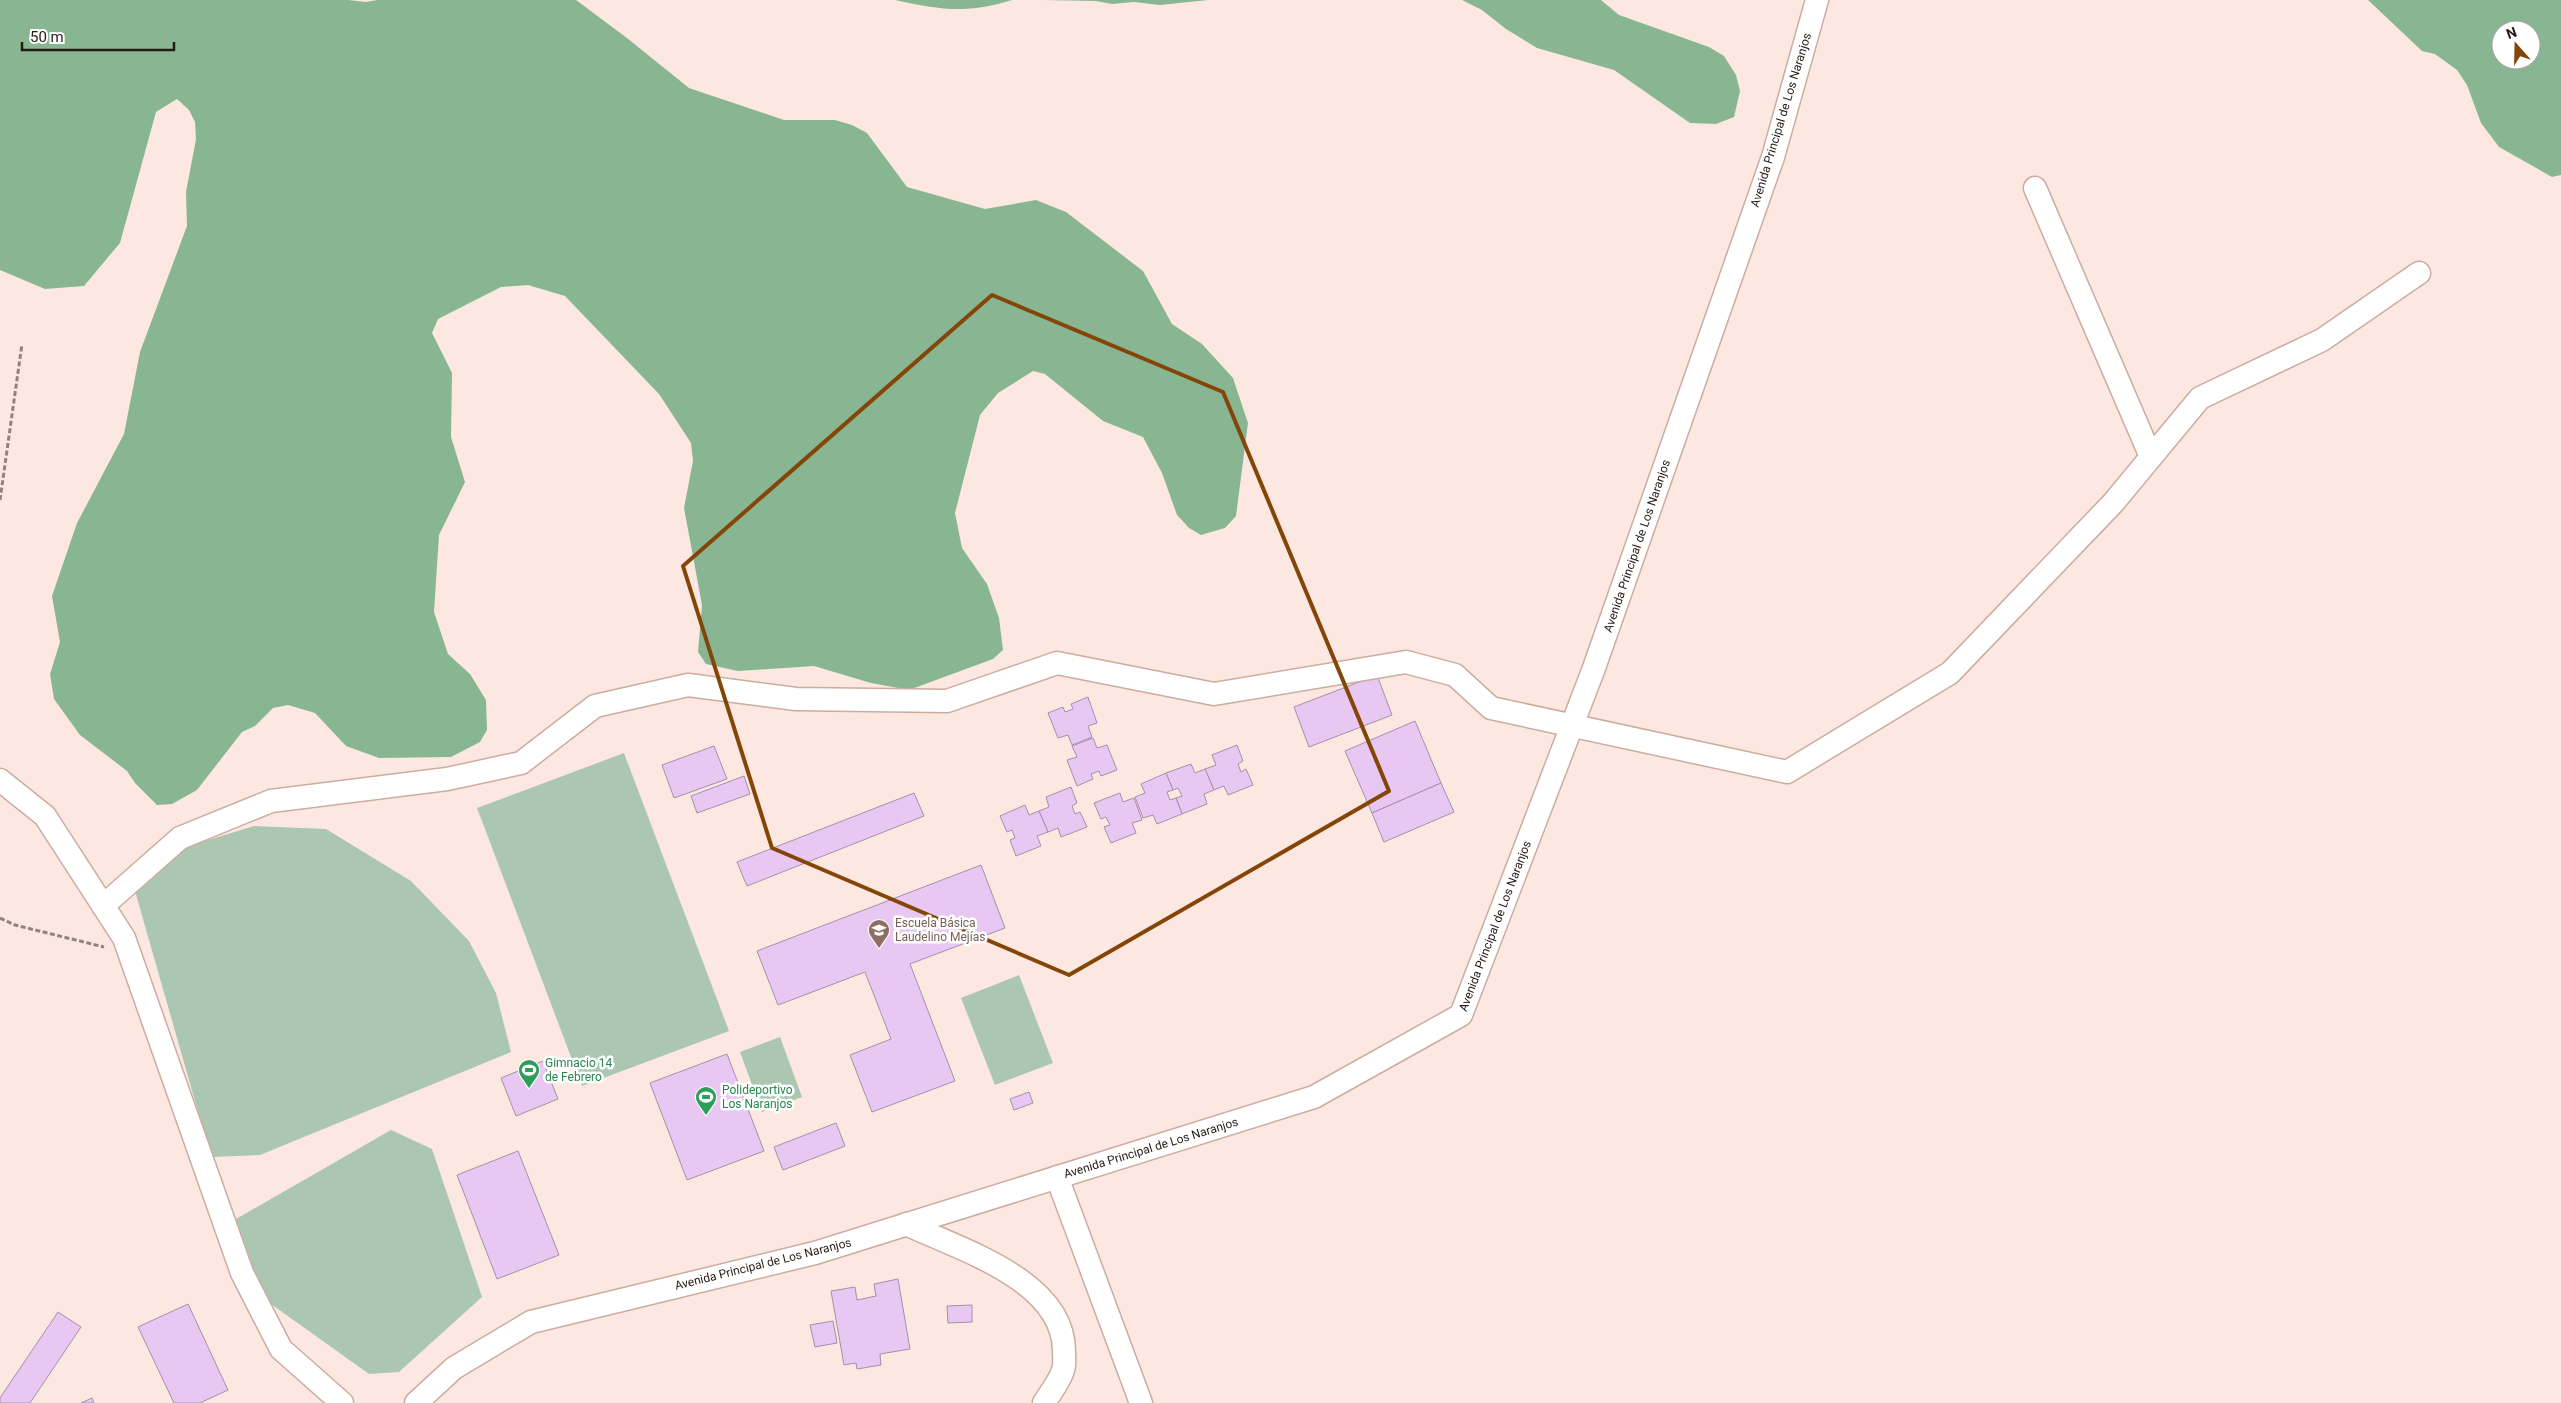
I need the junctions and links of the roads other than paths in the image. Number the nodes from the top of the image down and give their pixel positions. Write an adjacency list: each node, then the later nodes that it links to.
1 (1817, 0): 5 (street, Avenida Principal de Los Naranjos)
2 (2035, 188): 4 (street)
3 (2419, 273): 4 (street)
4 (2151, 457): 5 (street)
5 (1572, 728): 7 (street); 8 (street, Avenida Principal de Los Naranjos)
6 (0, 780): 7 (street)
7 (103, 906): 10 (street)
8 (1057, 1177): 9 (street, Avenida Principal de Los Naranjos); 13 (street)
9 (906, 1224): 11 (street, Avenida Principal de Los Naranjos); 12 (street)
10 (342, 1403)
11 (416, 1403)
12 (1044, 1403)
13 (1141, 1403)

